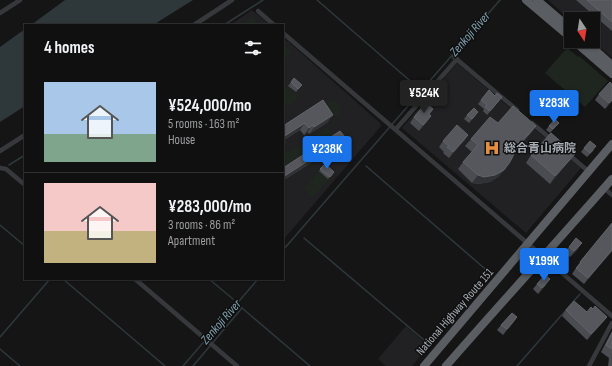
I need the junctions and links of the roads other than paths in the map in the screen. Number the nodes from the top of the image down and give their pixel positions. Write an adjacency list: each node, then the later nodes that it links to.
1 (20, 0): 6 (street)
2 (232, 0): 8 (street)
3 (526, 0): 10 (highway)
4 (537, 0): 7 (highway)
5 (258, 11): 9 (street)
6 (0, 13)
7 (564, 23)
8 (196, 24)
9 (273, 24)
10 (564, 32)
11 (284, 34): 18 (street)
12 (582, 48): 15 (highway)
13 (593, 48): 14 (highway)
14 (612, 64)
15 (612, 74)
16 (522, 115): 18 (street)
17 (528, 120): 21 (street)
18 (395, 128): 30 (street)
19 (24, 136): 22 (street)
20 (612, 144): 25 (highway, National Highway Route 151)
21 (558, 146)
22 (0, 151)
23 (564, 151): 25 (street)
24 (0, 168): 27 (street)
25 (588, 171): 30 (highway, National Highway Route 151)
26 (612, 179): 28 (highway)
27 (24, 184)
28 (604, 188): 29 (street); 31 (highway)
29 (612, 195)
30 (528, 243): 31 (street); 36 (highway, National Highway Route 151)
31 (544, 256): 33 (street); 37 (highway)
32 (136, 280): 35 (street)
33 (612, 316)
34 (612, 323): 38 (street)
35 (237, 366)
36 (424, 366)
37 (446, 366)
38 (589, 366)

